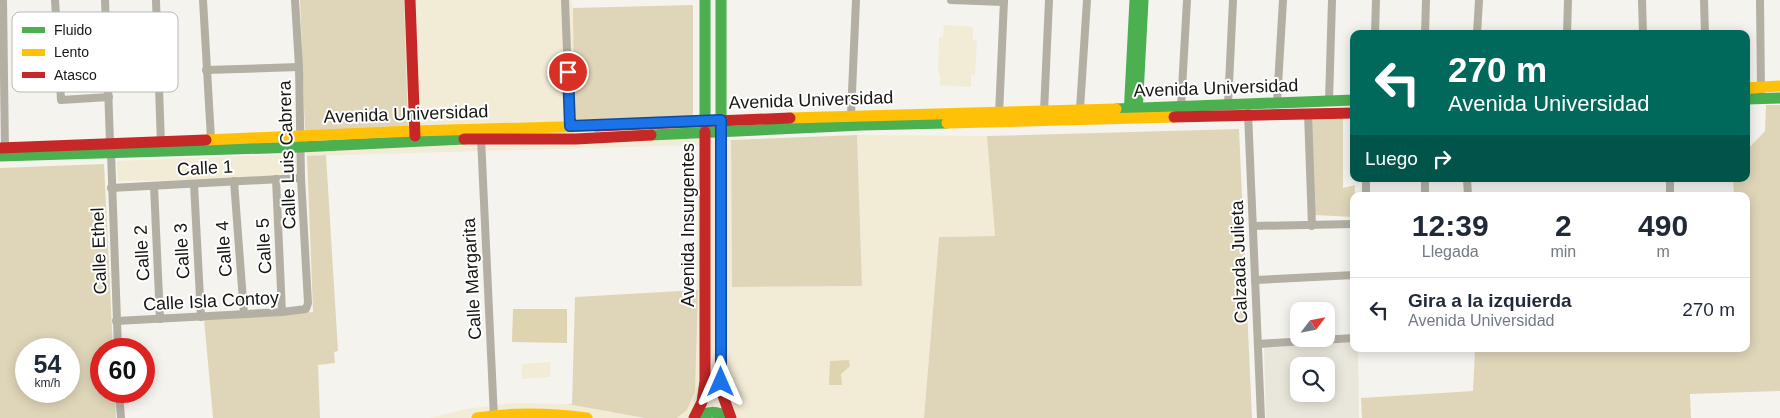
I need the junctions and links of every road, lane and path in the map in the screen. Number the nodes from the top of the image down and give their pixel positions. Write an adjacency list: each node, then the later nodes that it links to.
1 (3, 0): 69 (street)
2 (203, 0): 33 (street)
3 (295, 0): 32 (street, Calle Luis Cabrera)
4 (410, 0): 63 (main road)
5 (565, 0): 59 (street)
6 (705, 0): 57 (main road, Avenida Insurgentes)
7 (721, 0): 58 (main road, Avenida Insurgentes)
8 (856, 0): 54 (street)
9 (951, 0): 25 (street)
10 (1049, 0): 50 (street)
11 (1086, 0): 49 (street)
12 (1134, 0): 52 (main road)
13 (1143, 0): 52 (main road)
14 (1187, 0): 48 (street)
15 (1233, 0): 47 (street)
16 (1282, 0): 45 (street)
17 (1332, 0): 44 (street)
18 (1376, 0): 26 (street)
19 (1426, 0): 27 (street)
20 (1479, 0): 28 (street)
21 (1568, 0): 29 (street)
22 (1642, 0): 30 (street)
23 (1704, 0): 31 (street)
24 (1760, 0): 39 (street)
25 (1004, 1): 56 (street)
26 (1375, 30)
27 (1425, 30)
28 (1478, 30)
29 (1567, 30)
30 (1643, 30)
31 (1705, 30)
32 (299, 67): 33 (street); 62 (street, Calle Luis Cabrera)
33 (206, 70): 65 (street)
34 (1780, 86): 39 (main road)
35 (1750, 89): 39 (main road)
36 (61, 92): 40 (street)
37 (109, 92): 40 (street, Calle Ethel)
38 (160, 92): 66 (street)
39 (1761, 93): 41 (main road); 42 (main road)
40 (109, 97): 68 (street, Calle Ethel)
41 (1750, 97)
42 (1780, 98)
43 (1350, 100): 44 (main road, Avenida Universidad)
44 (1329, 101): 45 (main road, Avenida Universidad)
45 (1278, 102): 46 (main road, Avenida Universidad)
46 (1247, 104): 47 (main road, Avenida Universidad); 55 (street, Calzada Julieta)
47 (1228, 105): 48 (main road, Avenida Universidad)
48 (1181, 107): 52 (main road, Avenida Universidad)
49 (1080, 110): 50 (main road, Avenida Universidad); 52 (main road, Avenida Universidad)
50 (1044, 112): 56 (main road, Avenida Universidad)
51 (1350, 113): 53 (main road, Avenida Universidad)
52 (1133, 114): 55 (main road, Avenida Universidad); 56 (main road, Avenida Universidad)
53 (1308, 114): 55 (main road, Avenida Universidad); 78 (street)
54 (850, 115): 56 (main road, Avenida Universidad); 58 (main road, Avenida Universidad)
55 (1248, 116): 77 (street, Calzada Julieta)
56 (999, 117): 60 (main road, Avenida Universidad)
57 (705, 120): 58 (main road, Avenida Universidad); 59 (main road, Avenida Universidad); 61 (main road, Avenida Insurgentes)
58 (721, 120): 60 (main road, Avenida Insurgentes)
59 (570, 126): 63 (main road, Avenida Universidad)
60 (721, 132): 61 (main road, Avenida Universidad); 80 (main road, Avenida Insurgentes)
61 (705, 133): 64 (main road, Avenida Universidad); 79 (main road, Avenida Insurgentes)
62 (301, 135): 63 (main road, Avenida Universidad); 65 (main road, Avenida Universidad); 67 (street, Calle Luis Cabrera)
63 (415, 136): 64 (main road, Avenida Universidad); 67 (main road, Avenida Universidad)
64 (481, 138): 93 (street, Calle Margarita)
65 (211, 139): 66 (main road, Avenida Universidad)
66 (162, 146): 67 (main road, Avenida Universidad); 68 (main road, Avenida Universidad)
67 (300, 147): 70 (street, Calle Luis Cabrera)
68 (111, 148): 69 (main road, Avenida Universidad); 75 (street, Calle Ethel)
69 (3, 152)
70 (301, 178): 71 (street, Calle 1); 83 (street, Calle Luis Cabrera)
71 (276, 179): 72 (street, Calle 1); 84 (street, Calle 5)
72 (234, 181): 73 (street, Calle 1); 85 (street, Calle 4)
73 (194, 184): 74 (street, Calle 1); 86 (street, Calle 3)
74 (154, 186): 75 (street, Calle 1); 87 (street, Calle 2)
75 (111, 188): 88 (street, Calle Ethel)
76 (1350, 224): 78 (street)
77 (1253, 226): 78 (street); 82 (street, Calzada Julieta)
78 (1312, 226)
79 (705, 248): 80 (main road); 97 (main road, Avenida Insurgentes)
80 (721, 250): 98 (main road, Avenida Insurgentes)
81 (1350, 275): 82 (street)
82 (1255, 280): 91 (street, Calzada Julieta)
83 (306, 308): 84 (street, Calle Isla Contoy)
84 (282, 312): 85 (street, Calle Isla Contoy)
85 (244, 314): 86 (street, Calle Isla Contoy)
86 (201, 317): 87 (street, Calle Isla Contoy)
87 (160, 319): 88 (street, Calle Isla Contoy)
88 (116, 321): 89 (street, Calle Ethel)
89 (117, 338)
90 (1350, 338): 91 (street)
91 (1258, 344): 99 (street, Calzada Julieta)
92 (119, 403): 94 (street)
93 (493, 417): 95 (main road); 96 (main road)
94 (120, 418)
95 (476, 418)
96 (587, 418)
97 (694, 418): 98 (main road)
98 (730, 418)
99 (1261, 418)

